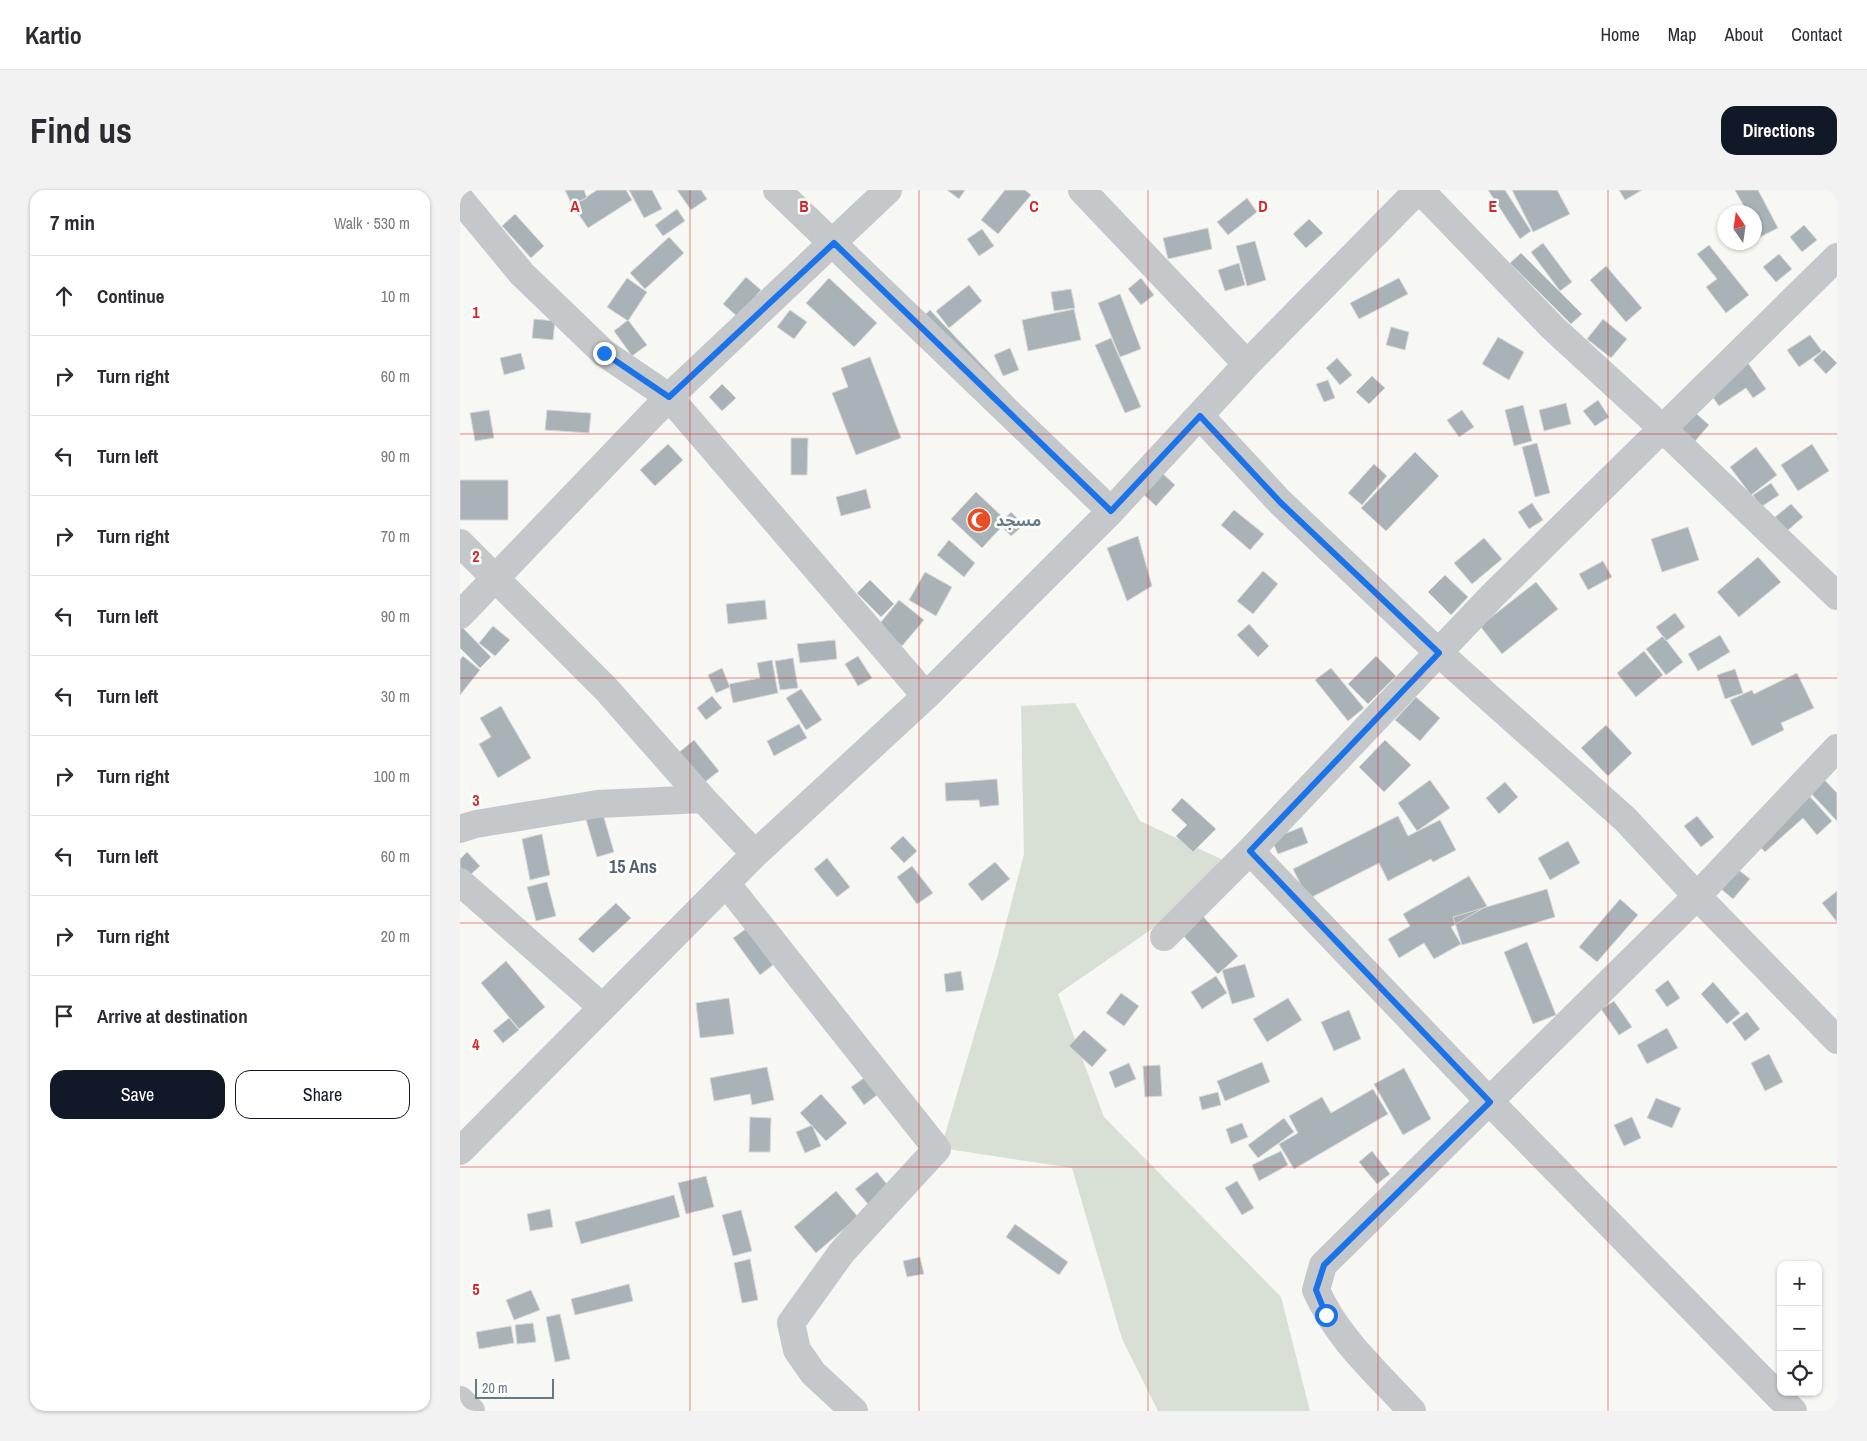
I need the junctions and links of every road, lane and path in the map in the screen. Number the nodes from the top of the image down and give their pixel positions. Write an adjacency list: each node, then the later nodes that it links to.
1 (777, 190): 6 (street)
2 (888, 190): 6 (street)
3 (1082, 190): 8 (street)
4 (1419, 190): 8 (street); 11 (street)
5 (460, 200): 9 (street)
6 (834, 243): 9 (street); 12 (street)
7 (1837, 257): 11 (street)
8 (1247, 364): 10 (street)
9 (669, 397): 14 (street); 18 (street)
10 (1200, 416): 12 (street); 17 (street)
11 (1662, 428): 15 (street); 17 (street)
12 (1111, 511): 18 (street)
13 (460, 543): 14 (street)
14 (497, 578): 16 (street); 20 (street)
15 (1837, 596)
16 (460, 615)
17 (1439, 653): 22 (street); 26 (street)
18 (926, 696): 23 (street)
19 (1837, 748): 26 (street)
20 (703, 799): 21 (street); 23 (street)
21 (460, 829)
22 (1250, 851): 27 (street); 30 (street)
23 (755, 854): 25 (street)
24 (460, 882): 28 (street)
25 (726, 883): 28 (street); 34 (street)
26 (1697, 896): 29 (street); 30 (street)
27 (1164, 937)
28 (602, 1007): 31 (street)
29 (1837, 1040)
30 (1490, 1102): 35 (street); 36 (street)
31 (460, 1150)
32 (460, 1400): 33 (street)
33 (471, 1411)
34 (854, 1411)
35 (1412, 1411)
36 (1793, 1411)

